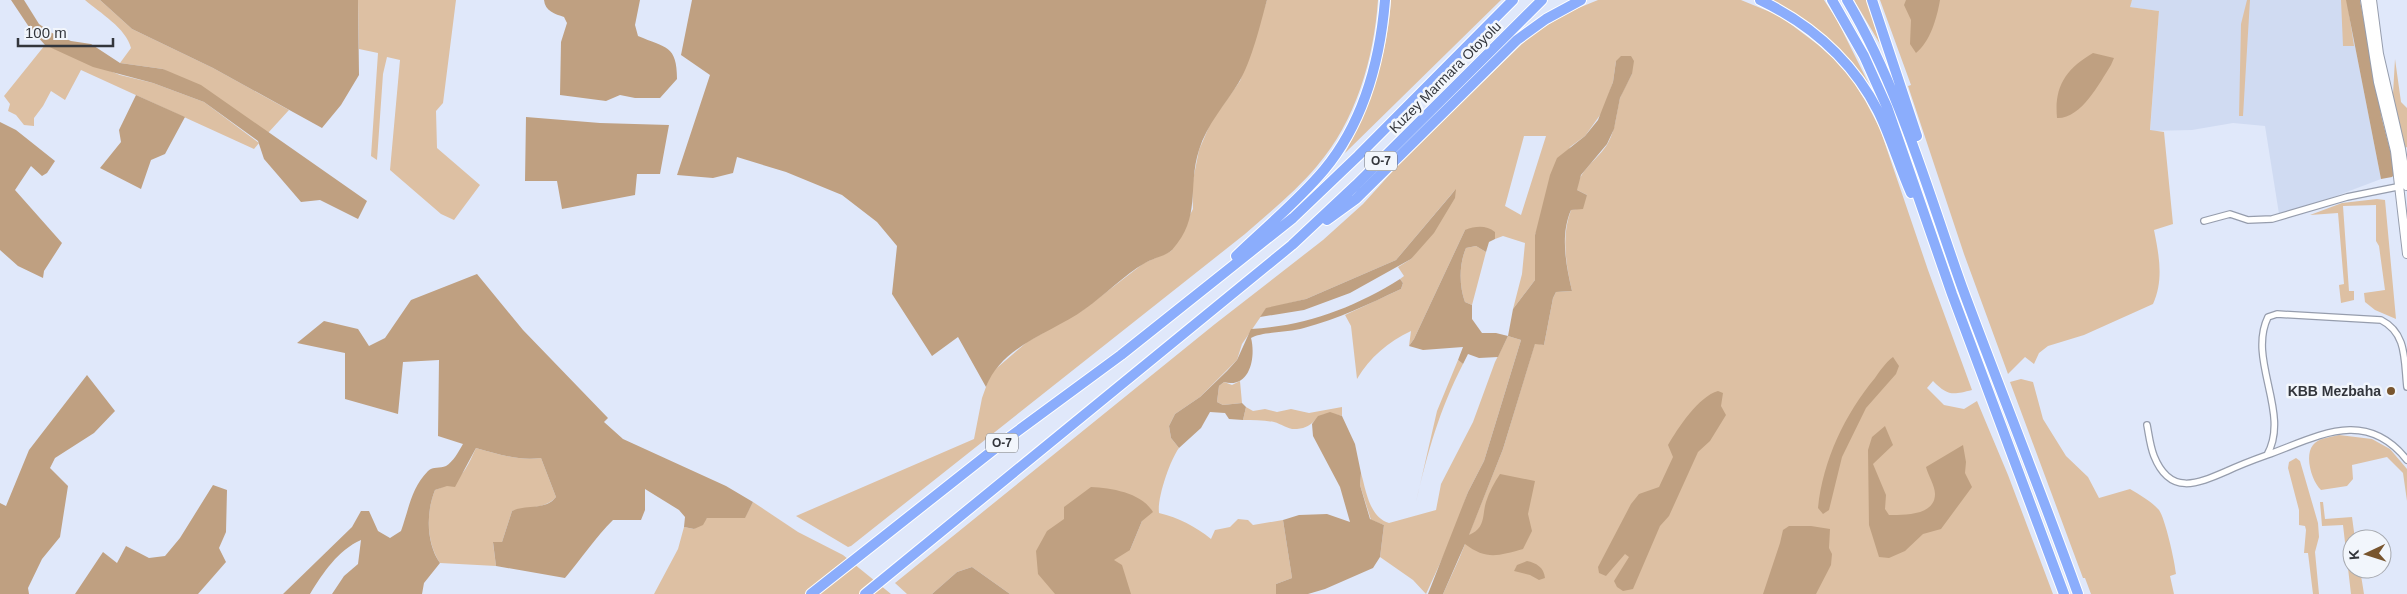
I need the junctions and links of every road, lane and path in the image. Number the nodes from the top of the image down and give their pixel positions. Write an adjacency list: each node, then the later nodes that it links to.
1 (1385, 0): 17 (highway)
2 (1513, 0): 17 (highway, Kuzey Marmara Otoyolu / O-7)
3 (1542, 0): 13 (highway, Kuzey Marmara Otoyolu / O-7)
4 (1581, 0): 13 (highway)
5 (1760, 0): 16 (highway)
6 (1832, 0): 16 (highway)
7 (1847, 0): 15 (highway)
8 (1872, 0): 15 (highway)
9 (2365, 0): 11 (main road)
10 (2372, 0): 11 (main road)
11 (2405, 186): 12 (street); 14 (main road)
12 (2204, 221)
13 (1292, 245): 23 (highway, Kuzey Marmara Otoyolu / O-7)
14 (2407, 254)
15 (1962, 285): 25 (highway)
16 (1952, 294): 24 (highway)
17 (1195, 296): 22 (highway, O-7)
18 (2407, 387): 20 (street)
19 (2147, 425): 20 (street)
20 (2266, 455): 21 (street)
21 (2407, 460)
22 (811, 594)
23 (865, 594)
24 (2064, 594)
25 (2078, 594)

